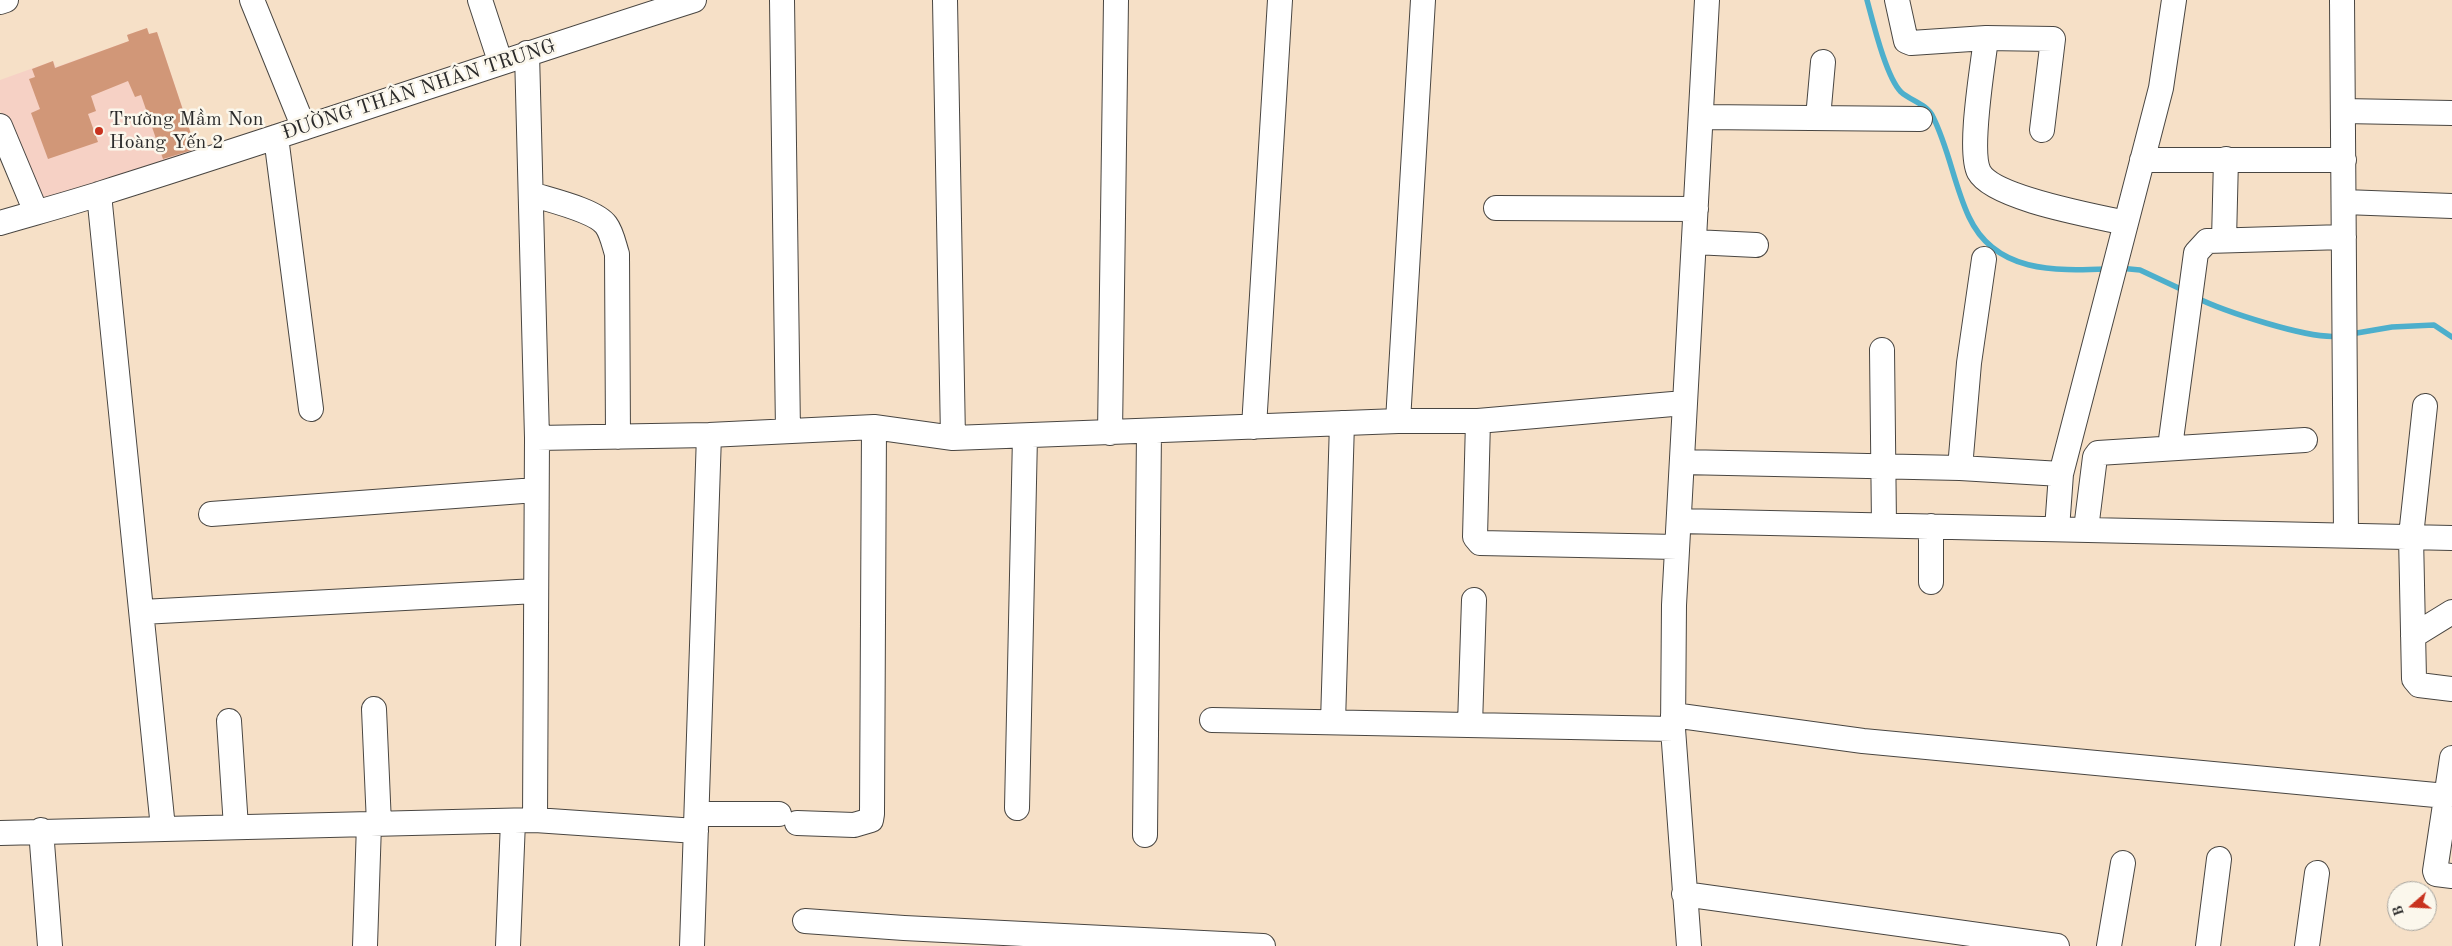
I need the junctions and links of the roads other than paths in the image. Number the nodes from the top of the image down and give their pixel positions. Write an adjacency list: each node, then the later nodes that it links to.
1 (6, 0): 14 (street)
2 (252, 0): 26 (street)
3 (480, 0): 18 (street)
4 (694, 0): 15 (street, ĐƯỜNG THÂN NHÂN TRUNG)
5 (782, 0): 55 (street)
6 (945, 0): 62 (street)
7 (1116, 0): 57 (street)
8 (1280, 0): 54 (street)
9 (1423, 0): 50 (street)
10 (1707, 0): 22 (street)
11 (1897, 0): 16 (street)
12 (2174, 0): 30 (street)
13 (2342, 0): 20 (street)
14 (0, 2)
15 (661, 5): 17 (street, ĐƯỜNG THÂN NHÂN TRUNG)
16 (1986, 38): 27 (street); 39 (street)
17 (526, 53): 18 (street, ĐƯỜNG THÂN NHÂN TRUNG); 33 (street)
18 (500, 62): 26 (street, ĐƯỜNG THÂN NHÂN TRUNG)
19 (1823, 62): 23 (street)
20 (2343, 112): 21 (street); 31 (street)
21 (2452, 114)
22 (1701, 117): 23 (street); 37 (street)
23 (1818, 118): 24 (street)
24 (1920, 119)
25 (0, 126): 38 (street)
26 (304, 128): 28 (street, ĐƯỜNG THÂN NHÂN TRUNG)
27 (2042, 130)
28 (276, 137): 32 (street, ĐƯỜNG THÂN NHÂN TRUNG); 49 (street)
29 (2226, 159): 30 (street); 31 (street); 42 (street)
30 (2142, 160): 39 (street)
31 (2344, 160): 34 (street)
32 (99, 194): 38 (street, ĐƯỜNG THÂN NHÂN TRUNG); 83 (street)
33 (531, 194): 59 (street); 61 (street)
34 (2344, 202): 35 (street); 41 (street)
35 (2452, 206)
36 (1496, 208): 37 (street)
37 (1696, 209): 43 (street)
38 (36, 212): 40 (street, ĐƯỜNG THÂN NHÂN TRUNG)
39 (2126, 222): 68 (street)
40 (0, 223)
41 (2344, 237): 42 (street); 76 (street)
42 (2224, 240): 64 (street)
43 (1694, 242): 44 (street); 47 (street)
44 (1756, 245)
45 (1984, 259): 67 (street)
46 (1882, 350): 66 (street)
47 (1684, 403): 51 (street); 65 (street)
48 (2424, 406): 77 (street)
49 (311, 409)
50 (1398, 421): 51 (street); 52 (street)
51 (1478, 421): 79 (street)
52 (1342, 424): 54 (street); 90 (street)
53 (874, 427): 55 (street); 62 (street); 97 (street)
54 (1254, 427): 56 (street)
55 (788, 431): 58 (street)
56 (1149, 431): 57 (street); 103 (street)
57 (1110, 433): 60 (street)
58 (709, 435): 59 (street); 97 (street)
59 (618, 436): 61 (street)
60 (1025, 436): 62 (street); 95 (street)
61 (537, 438): 69 (street)
62 (953, 438)
63 (2305, 440): 64 (street)
64 (2170, 448): 75 (street)
65 (1682, 462): 66 (street); 71 (street)
66 (1885, 466): 67 (street); 72 (street)
67 (1960, 468): 68 (street)
68 (2061, 474): 74 (street)
69 (536, 490): 70 (street); 81 (street)
70 (211, 514)
71 (1679, 521): 72 (street); 79 (street)
72 (1884, 525): 73 (street)
73 (1931, 526): 74 (street); 80 (street)
74 (2057, 529): 75 (street)
75 (2086, 529): 76 (street)
76 (2346, 534): 77 (street)
77 (2411, 536): 78 (street); 85 (street)
78 (2452, 538)
79 (1677, 547): 91 (street)
80 (1930, 582)
81 (536, 591): 83 (street); 96 (street)
82 (1474, 600): 92 (street)
83 (142, 612): 100 (street)
84 (2452, 612): 85 (street)
85 (2412, 636): 86 (street)
86 (2452, 688)
87 (374, 709): 98 (street)
88 (1212, 720): 90 (street)
89 (229, 721): 99 (street)
90 (1333, 722): 92 (street)
91 (1673, 722): 92 (street); 94 (street); 108 (street)
92 (1470, 725)
93 (2452, 758): 94 (street)
94 (2446, 796): 107 (street)
95 (1017, 808)
96 (524, 821): 97 (street); 98 (street); 113 (street)
97 (696, 823): 114 (street)
98 (374, 824): 99 (street); 112 (street)
99 (236, 827): 100 (street)
100 (163, 828): 101 (street)
101 (41, 830): 102 (street); 111 (street)
102 (0, 833)
103 (1145, 835)
104 (2219, 859): 119 (street)
105 (2123, 863): 118 (street)
106 (2317, 873): 120 (street)
107 (2452, 876)
108 (1684, 894): 116 (street); 117 (street)
109 (805, 921): 110 (street)
110 (1178, 944): 115 (street)
111 (50, 946)
112 (365, 946)
113 (508, 946)
114 (692, 946)
115 (1263, 946)
116 (1689, 946)
117 (2057, 946)
118 (2109, 946)
119 (2208, 946)
120 (2307, 946)

